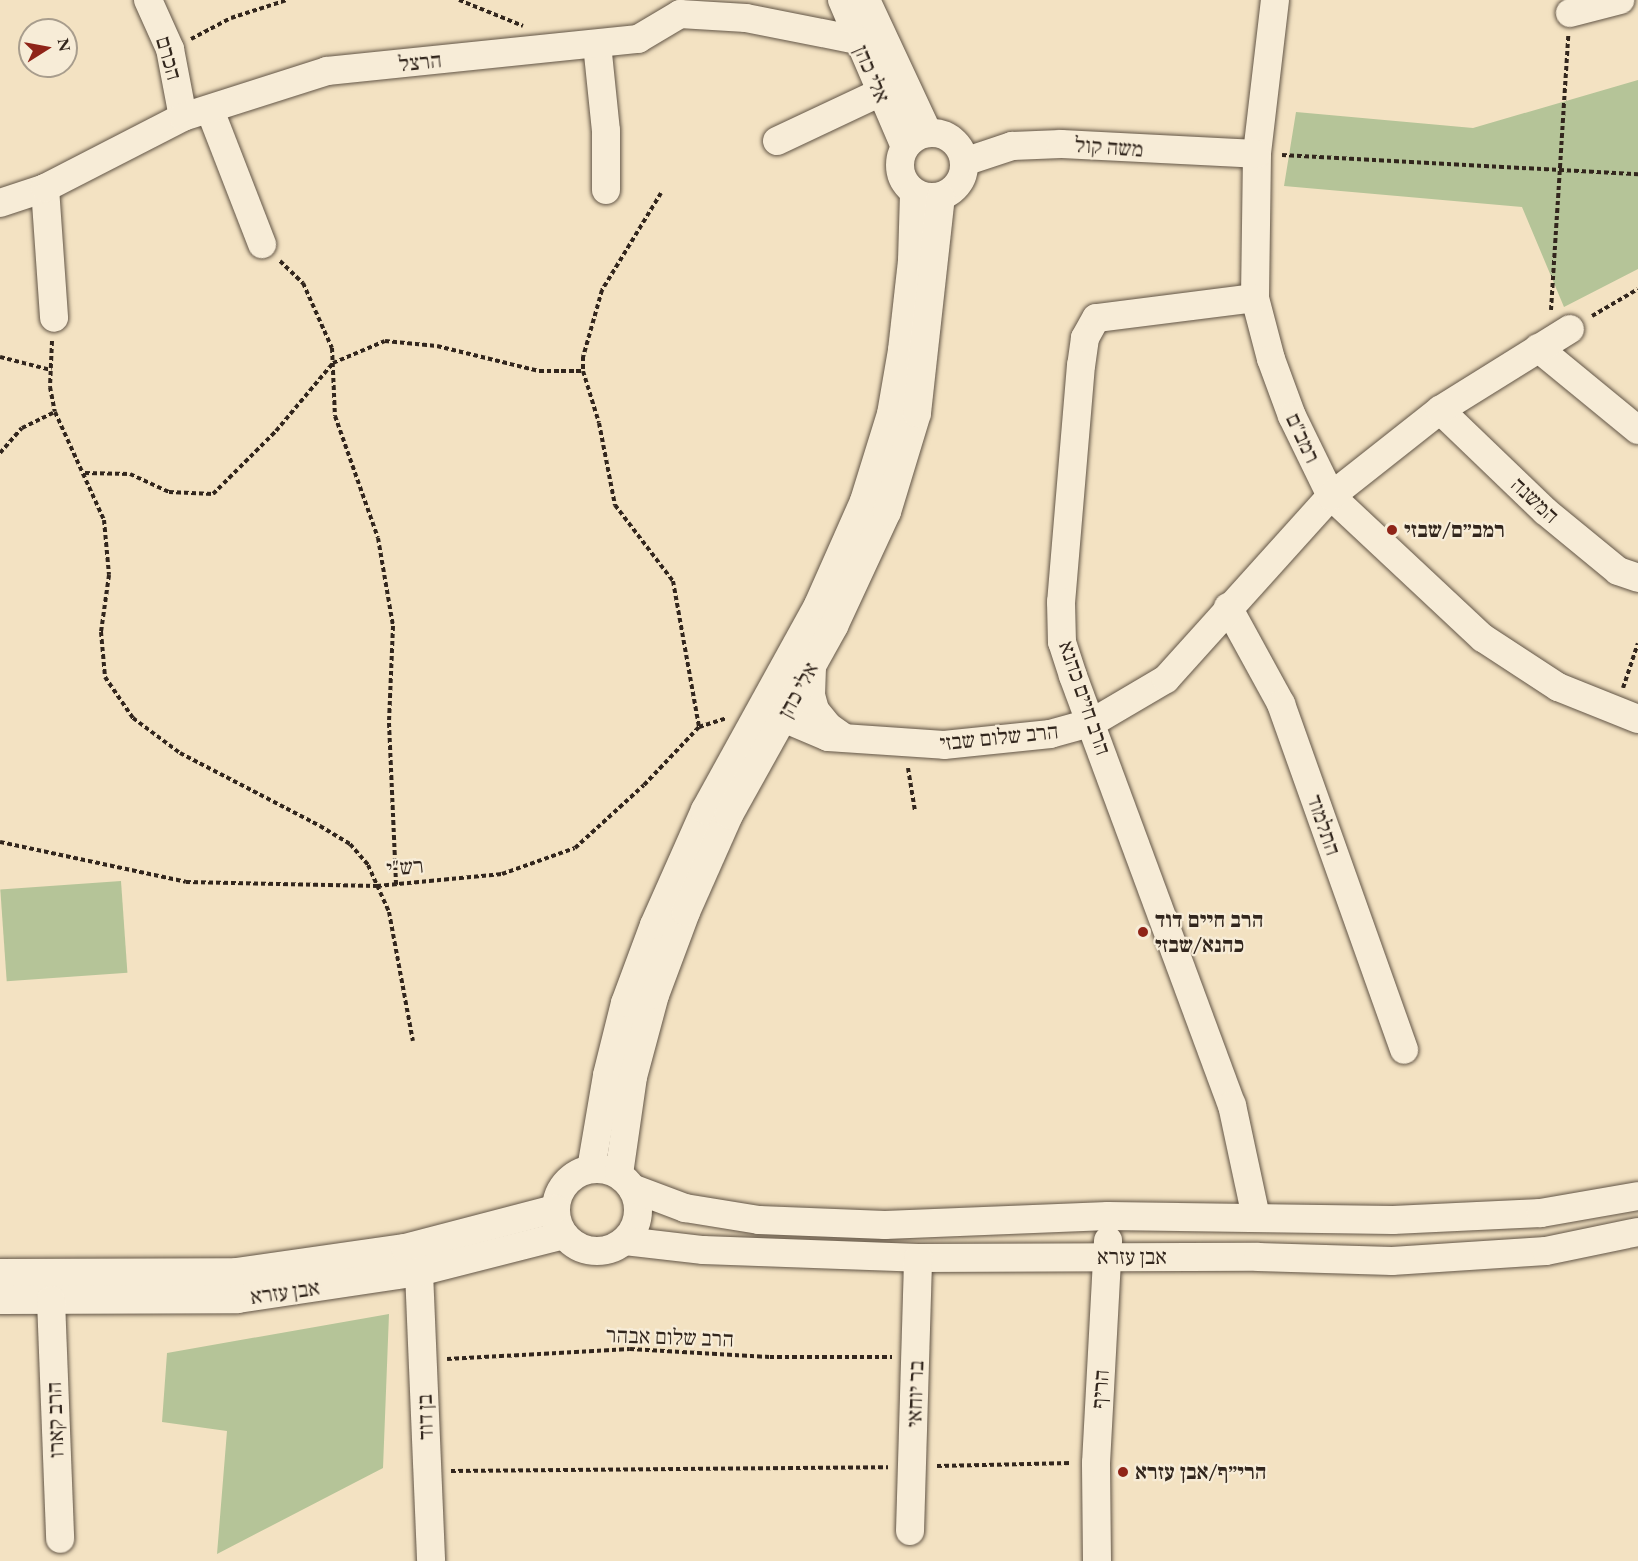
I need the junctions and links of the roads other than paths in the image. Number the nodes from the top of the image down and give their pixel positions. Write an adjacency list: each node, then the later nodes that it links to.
1 (148, 0): 12 (street, הכרם)
2 (842, 0): 8 (street, אלי כהן)
3 (866, 0): 13 (street, אלי כהן)
4 (1275, 0): 15 (street, רמב"ם)
5 (1620, 0): 7 (street)
6 (679, 7): 8 (street, הרצל); 9 (street, הרצל)
7 (1570, 13)
8 (857, 40): 10 (street, אלי כהן)
9 (597, 44): 11 (street, הרצל); 18 (street)
10 (879, 93): 13 (street, אלי כהן); 14 (street)
11 (210, 110): 12 (street, הרצל); 22 (street)
12 (183, 117): 17 (street, הרצל)
13 (916, 140): 16 (street); 19 (street)
14 (777, 141)
15 (1257, 154): 16 (street, משה קול); 23 (street, רמב"ם)
16 (964, 162): 20 (street)
17 (45, 188): 21 (street, הרצל); 24 (street)
18 (606, 190)
19 (914, 192): 20 (street); 31 (street, אלי כהן)
20 (941, 197): 30 (street, אלי כהן)
21 (0, 203)
22 (262, 244)
23 (1255, 298): 27 (street, רמב"ם); 33 (street, הרב חיים כהנא)
24 (54, 318)
25 (1440, 410): 26 (street, הרב שלום שבזי); 27 (street, הרב שלום שבזי); 28 (street, המשנה)
26 (1638, 430)
27 (1331, 496): 29 (street, הרב שלום שבזי); 32 (street, רמב"ם)
28 (1638, 578)
29 (1228, 607): 33 (street, הרב שלום שבזי); 35 (street, התלמוד)
30 (812, 665): 31 (street, אלי כהן); 34 (street)
31 (771, 714): 34 (street, הרב שלום שבזי); 36 (street, אלי כהן); 37 (street, אלי כהן)
32 (1626, 715)
33 (1093, 722): 34 (street, הרב שלום שבזי); 40 (street, הרב חיים כהנא)
34 (847, 740)
35 (1404, 1050)
36 (591, 1169): 37 (street); 41 (street)
37 (626, 1181): 39 (street, אבן עזרא); 43 (street)
38 (1638, 1196): 40 (street, אבן עזרא)
39 (1108, 1216): 40 (street, אבן עזרא); 44 (street, הריף)
40 (1256, 1217)
41 (560, 1222): 43 (street); 46 (street, אבן עזרא); 47 (street, אבן עזרא)
42 (1638, 1232): 44 (street, אבן עזרא)
43 (625, 1241): 45 (street, אבן עזרא)
44 (1108, 1257): 45 (street, אבן עזרא); 53 (street, הריף)
45 (918, 1258): 50 (street, בר יוחאי)
46 (419, 1272): 49 (street, אבן עזרא); 52 (street, בן דוד)
47 (0, 1273)
48 (0, 1300): 49 (street, אבן עזרא)
49 (51, 1300): 51 (street, הרב קארו)
50 (910, 1531)
51 (60, 1539)
52 (431, 1561)
53 (1097, 1561)

